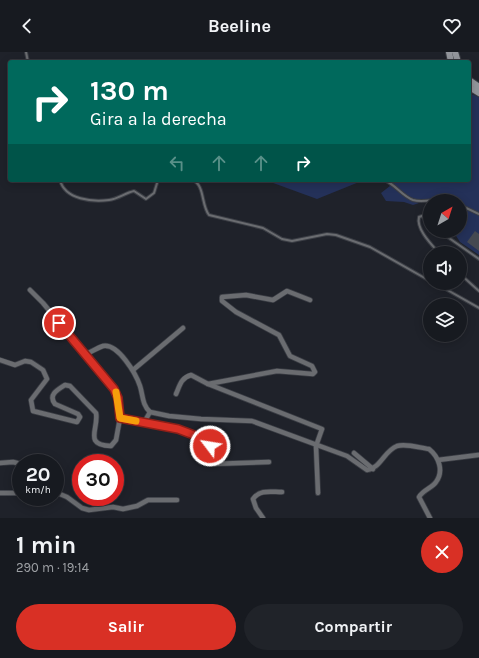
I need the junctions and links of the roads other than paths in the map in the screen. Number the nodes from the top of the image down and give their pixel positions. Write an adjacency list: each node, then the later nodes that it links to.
1 (61, 182): 2 (lane)
2 (157, 182)
3 (195, 182): 12 (lane)
4 (389, 182): 5 (lane)
5 (423, 200)
6 (467, 208): 7 (lane)
7 (479, 214)
8 (423, 217): 9 (lane)
9 (423, 231)
10 (449, 238): 11 (lane)
11 (479, 259)
12 (423, 276)
13 (467, 280): 16 (lane)
14 (30, 290): 20 (street)
15 (447, 290): 18 (lane)
16 (479, 291)
17 (310, 300): 23 (street)
18 (479, 308)
19 (183, 328): 22 (street)
20 (86, 354): 22 (street); 26 (street)
21 (0, 360): 26 (street)
22 (133, 370): 25 (street)
23 (208, 384): 24 (street); 28 (street)
24 (176, 394)
25 (150, 412): 27 (street); 28 (street)
26 (120, 418): 27 (street)
27 (146, 424): 33 (street)
28 (316, 446): 35 (street); 39 (street)
29 (354, 452): 35 (street)
30 (478, 455): 31 (street)
31 (438, 460): 35 (street); 43 (street)
32 (12, 462): 34 (street)
33 (269, 462)
34 (0, 463)
35 (373, 469)
36 (0, 492): 38 (street)
37 (282, 492): 42 (street)
38 (12, 493)
39 (318, 493)
40 (64, 496): 41 (street)
41 (177, 500)
42 (263, 518)
43 (430, 518)

